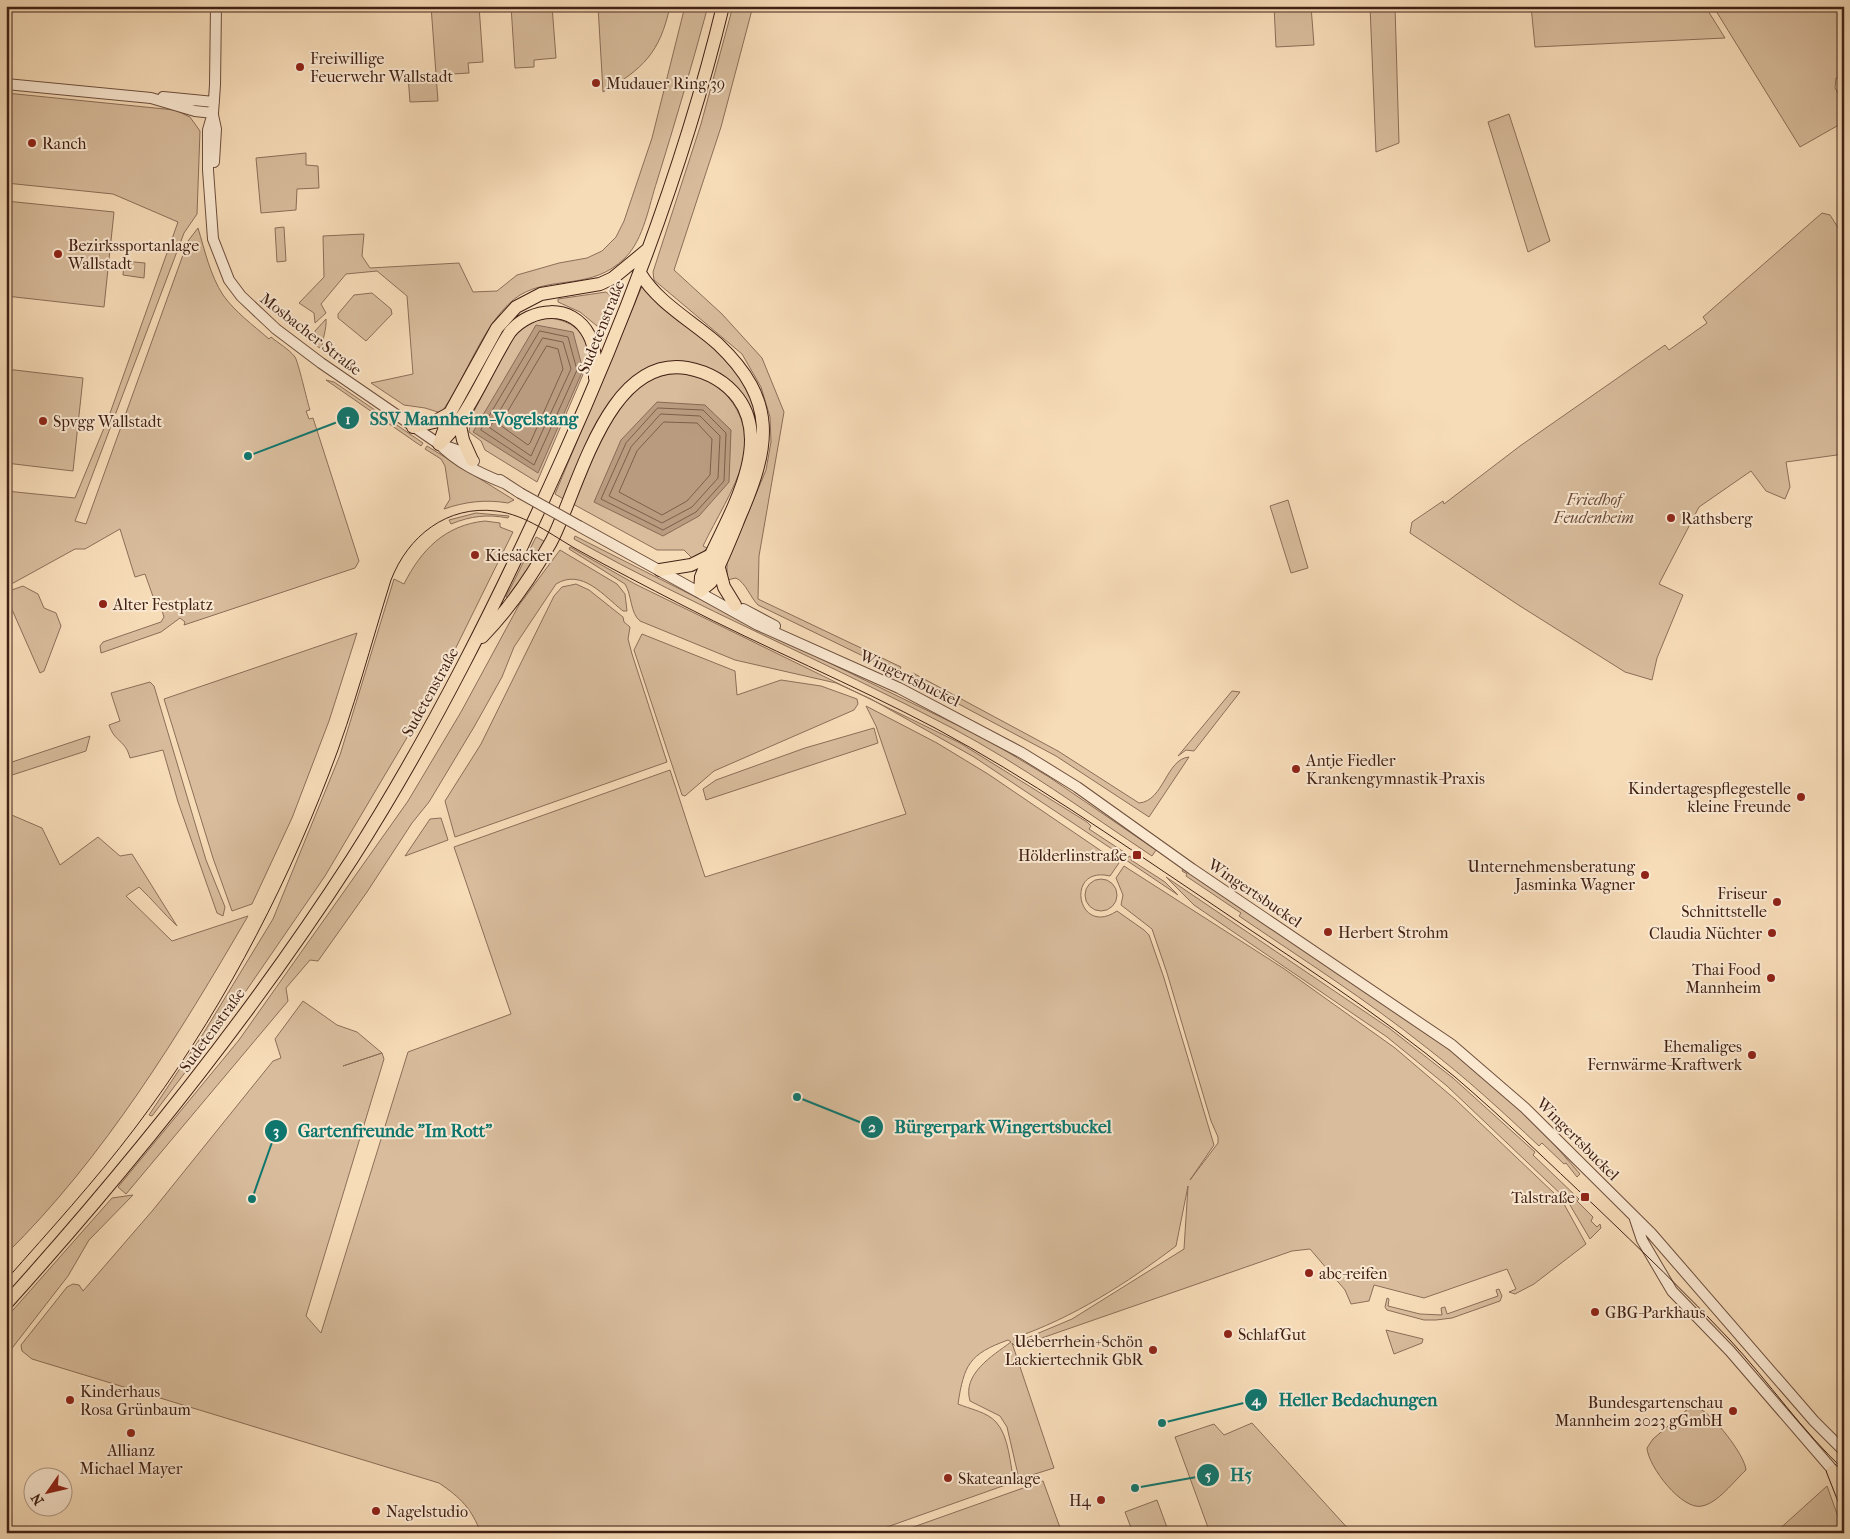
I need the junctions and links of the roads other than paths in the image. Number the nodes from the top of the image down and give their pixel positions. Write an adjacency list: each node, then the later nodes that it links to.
1 (216, 6): 5 (street, Mosbacher Straße)
2 (723, 6): 7 (main road, Sudetenstraße)
3 (6, 84): 4 (street)
4 (151, 98): 5 (street); 6 (street)
5 (214, 102): 6 (street, Mosbacher Straße)
6 (213, 113): 11 (street, Mosbacher Straße)
7 (649, 248): 8 (main road, Sudetenstraße); 10 (main road)
8 (640, 273): 9 (main road, Sudetenstraße); 16 (main road)
9 (595, 384): 10 (main road); 20 (main road, Sudetenstraße)
10 (455, 417): 11 (main road); 12 (main road); 13 (main road)
11 (413, 427): 12 (street, Mosbacher Straße)
12 (439, 444): 13 (street, Wingertsbuckel); 14 (street, Wingertsbuckel)
13 (472, 460): 14 (street, Wingertsbuckel)
14 (504, 483): 17 (street, Wingertsbuckel, bridge)
15 (709, 556): 17 (main road); 18 (main road); 20 (main road)
16 (719, 568): 18 (main road); 19 (main road)
17 (660, 570): 18 (street, Wingertsbuckel)
18 (700, 591): 19 (street, Wingertsbuckel); 21 (street, Wingertsbuckel)
19 (735, 606): 21 (street, Wingertsbuckel)
20 (474, 645): 23 (main road, Sudetenstraße)
21 (820, 650): 22 (street, Wingertsbuckel)
22 (1634, 1216): 24 (street, Wingertsbuckel); 25 (street, Wingertsbuckel)
23 (6, 1304)
24 (1844, 1451)
25 (1833, 1471): 26 (street, Wingertsbuckel); 27 (main road)
26 (1844, 1483)
27 (1844, 1499)

